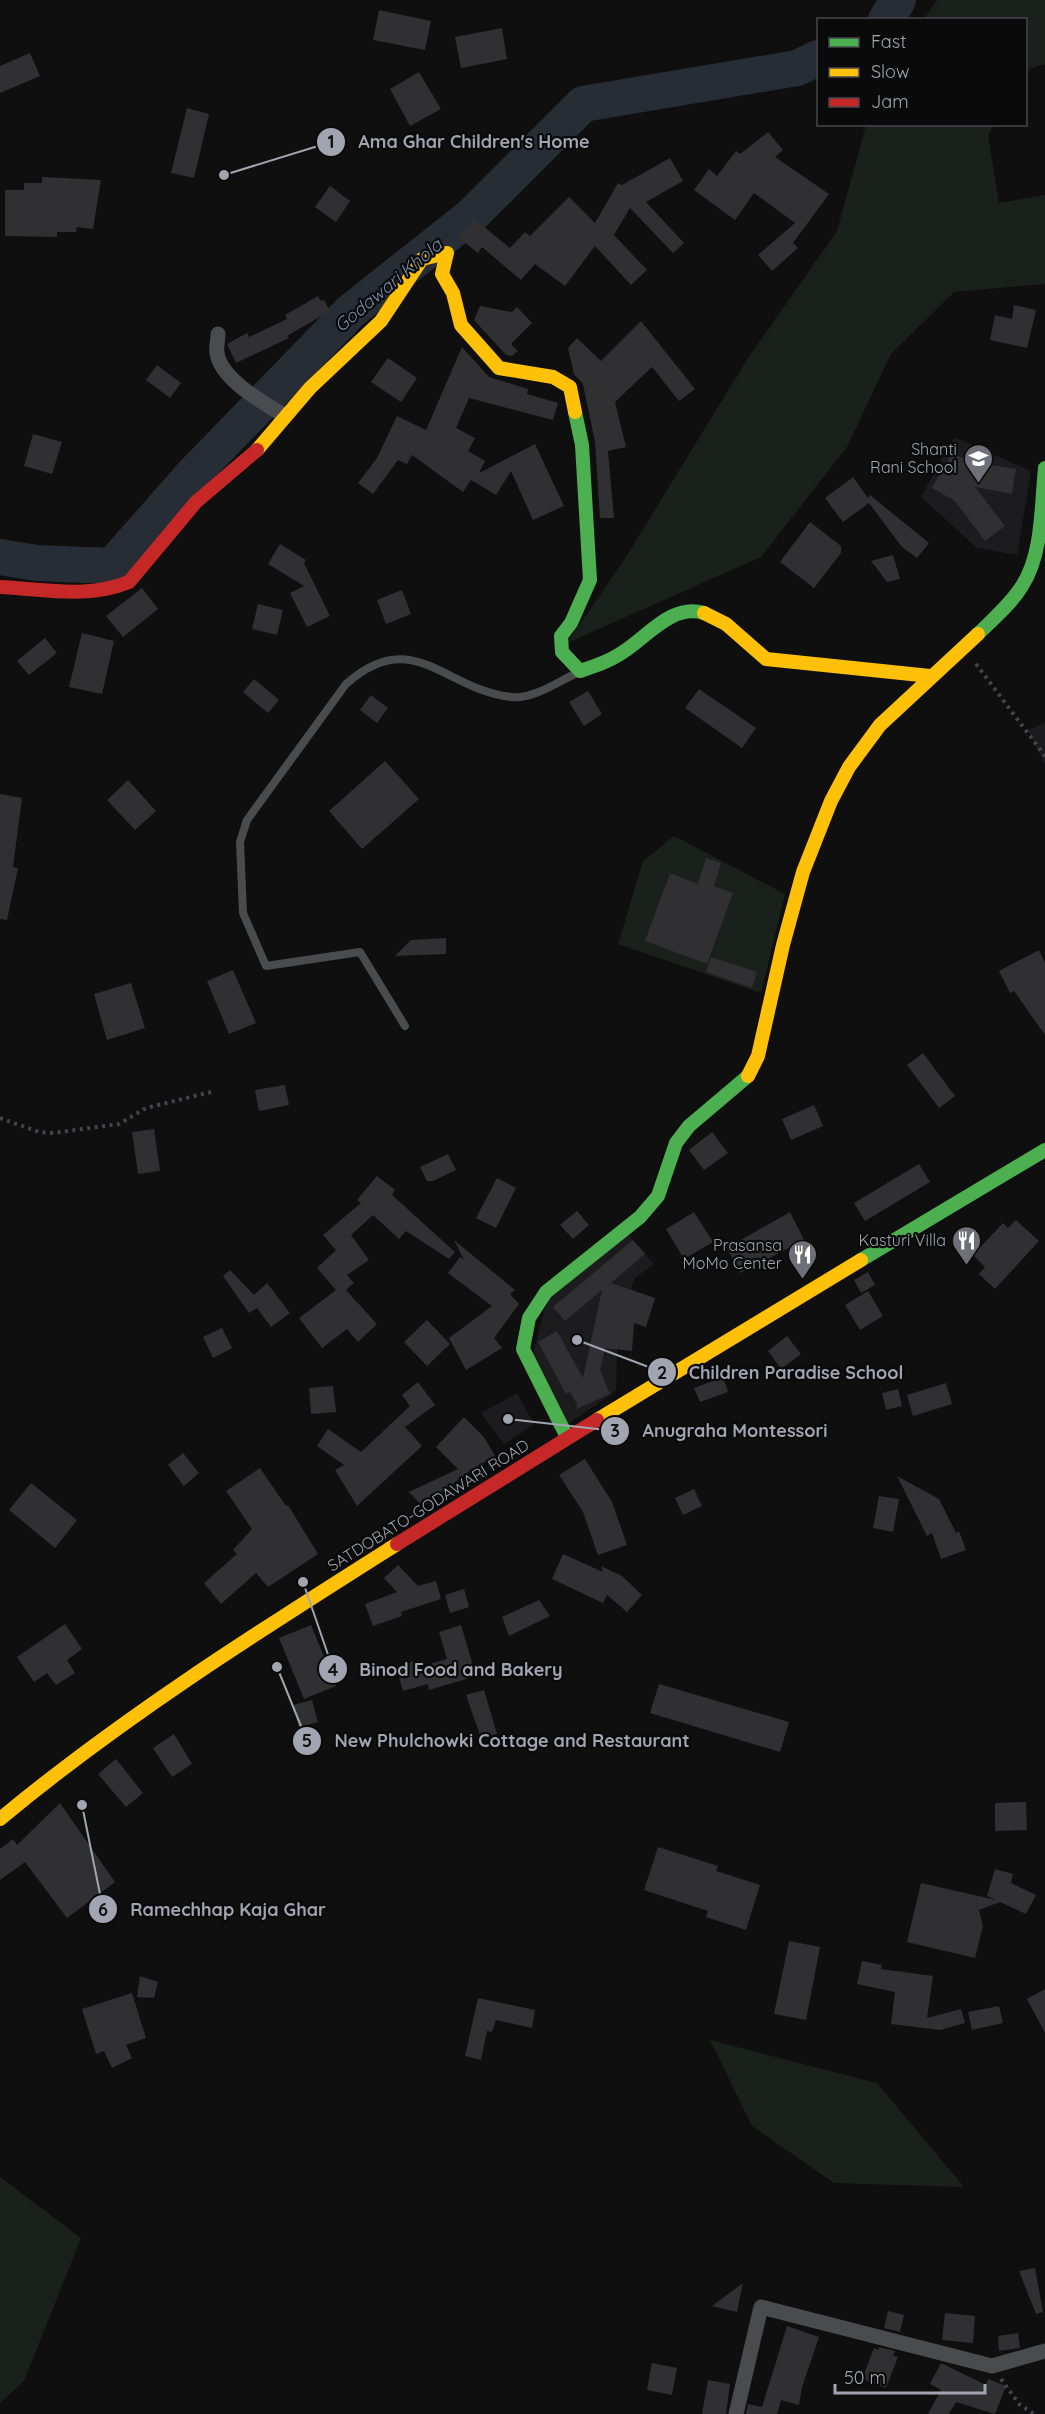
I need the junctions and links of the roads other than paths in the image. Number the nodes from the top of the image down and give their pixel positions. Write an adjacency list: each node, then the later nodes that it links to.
1 (218, 334): 2 (street)
2 (285, 416): 5 (street); 6 (street)
3 (1045, 468): 4 (street)
4 (1038, 565): 7 (street)
5 (0, 587)
6 (580, 671): 7 (street); 8 (lane)
7 (930, 676): 10 (street)
8 (405, 1026)
9 (1045, 1150): 10 (street, SATDOBATO-GODAWARI ROAD)
10 (567, 1437): 11 (street, SATDOBATO-GODAWARI ROAD)
11 (0, 1819)
12 (1045, 2351): 13 (street)
13 (736, 2414)

